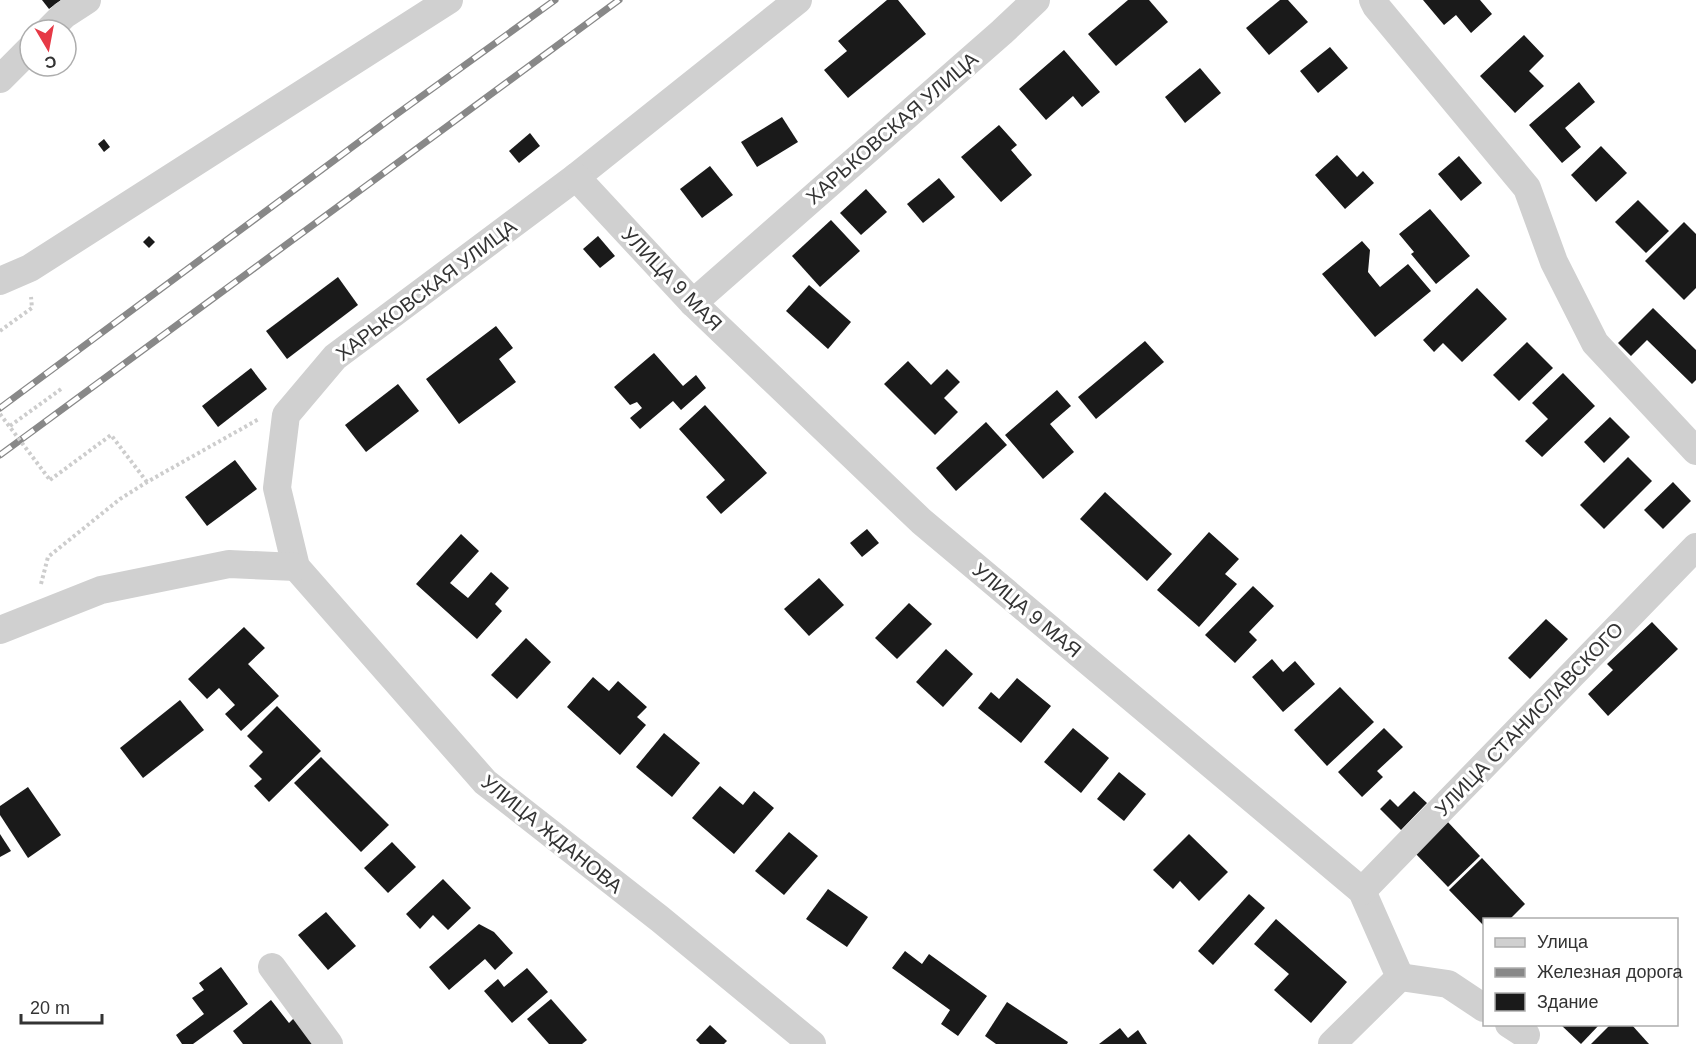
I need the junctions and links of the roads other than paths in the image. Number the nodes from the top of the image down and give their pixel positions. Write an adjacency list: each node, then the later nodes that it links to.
1 (87, 0): 6 (street)
2 (449, 0): 10 (street)
3 (798, 0): 9 (street, ХАРЬКОВСКАЯ УЛИЦА)
4 (1036, 0): 11 (street, ХАРЬКОВСКАЯ УЛИЦА)
5 (1373, 0): 12 (street)
6 (61, 18)
7 (18, 61): 8 (street)
8 (0, 79)
9 (576, 177): 11 (street, УЛИЦА 9 МАЯ); 14 (street, ХАРЬКОВСКАЯ УЛИЦА)
10 (0, 281)
11 (693, 303): 16 (street, УЛИЦА 9 МАЯ)
12 (1696, 451)
13 (1696, 547): 16 (street, УЛИЦА СТАНИСЛАВСКОГО)
14 (296, 567): 15 (street); 21 (street, УЛИЦА ЖДАНОВА)
15 (0, 630)
16 (1362, 891): 18 (street, УЛИЦА 9 МАЯ)
17 (272, 967): 20 (street)
18 (1400, 977): 19 (street); 22 (street)
19 (1483, 1007)
20 (329, 1044)
21 (812, 1044)
22 (1332, 1044)

